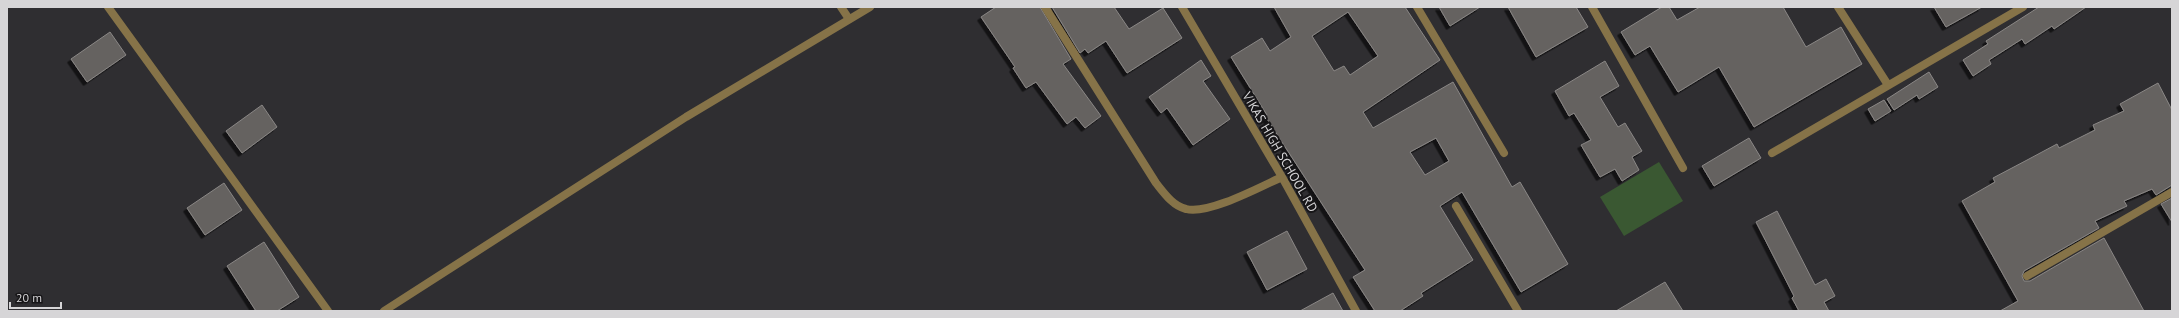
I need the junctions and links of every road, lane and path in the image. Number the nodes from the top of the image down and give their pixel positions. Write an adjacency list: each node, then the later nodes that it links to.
1 (108, 7): 19 (street)
2 (841, 7): 10 (street)
3 (870, 7): 10 (street)
4 (1045, 7): 15 (street)
5 (1182, 7): 15 (street, VIKAS HIGH SCHOOL RD)
6 (1417, 7): 12 (street)
7 (1592, 7): 14 (street)
8 (1838, 7): 11 (street)
9 (2023, 7): 11 (street)
10 (848, 19): 20 (street)
11 (1888, 85): 13 (street)
12 (1504, 153)
13 (1772, 153)
14 (1683, 168)
15 (1282, 177): 21 (street, VIKAS HIGH SCHOOL RD)
16 (2172, 192): 18 (street)
17 (1456, 206): 22 (street)
18 (2027, 276)
19 (328, 311)
20 (384, 311)
21 (1356, 311)
22 (1518, 311)

